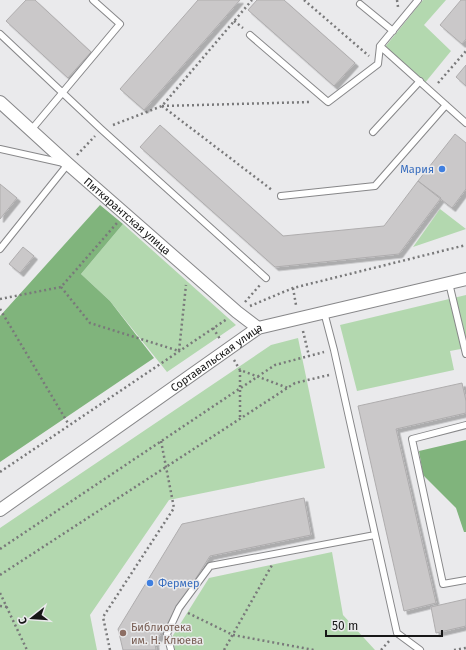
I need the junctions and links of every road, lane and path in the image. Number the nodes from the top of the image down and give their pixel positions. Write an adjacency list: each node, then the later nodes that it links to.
1 (93, 0): 14 (lane)
2 (252, 0): 18 (path)
3 (304, 0): 11 (path)
4 (418, 0): 6 (lane)
5 (360, 4): 6 (lane)
6 (393, 31): 9 (lane)
7 (0, 34): 14 (lane)
8 (250, 35): 16 (lane)
9 (380, 46): 11 (lane); 12 (lane)
10 (466, 51): 13 (path)
11 (378, 64): 16 (lane)
12 (420, 81): 13 (lane); 22 (lane)
13 (431, 91): 17 (lane)
14 (62, 93): 20 (lane); 21 (lane)
15 (0, 102): 20 (street, Питкярантская улица)
16 (328, 102): 18 (path)
17 (446, 105): 19 (lane); 25 (lane)
18 (162, 106): 21 (path); 25 (path)
19 (466, 123)
20 (32, 129): 24 (street, Питкярантская улица)
21 (101, 129): 24 (path); 30 (lane)
22 (372, 132)
23 (0, 149): 24 (lane)
24 (68, 164): 26 (street, Питкярантская улица); 28 (lane)
25 (280, 196)
26 (126, 214): 29 (street, Питкярантская улица); 33 (path)
27 (466, 245): 36 (path)
28 (0, 249)
29 (188, 269): 36 (street, Питкярантская улица); 42 (path)
30 (266, 278): 36 (path)
31 (466, 279): 32 (street, Сортавальская улица)
32 (449, 283): 37 (street, Сортавальская улица); 43 (lane)
33 (61, 287): 34 (path); 42 (path)
34 (0, 299)
35 (0, 309): 50 (path)
36 (237, 312): 38 (path); 39 (street, Питкярантская улица)
37 (324, 312): 39 (street, Сортавальская улица); 41 (lane)
38 (213, 328): 40 (path); 42 (path)
39 (258, 328): 40 (street, Сортавальская улица)
40 (227, 350): 44 (path); 55 (street, Сортавальская улица)
41 (334, 350): 45 (lane); 46 (path)
42 (179, 351): 50 (path)
43 (466, 354)
44 (240, 370): 46 (path); 48 (path)
45 (339, 373): 47 (path); 56 (lane)
46 (259, 377): 47 (path); 48 (path)
47 (288, 388): 49 (path)
48 (240, 389): 49 (path); 52 (path)
49 (240, 419): 53 (path)
50 (69, 425): 54 (path)
51 (466, 425): 60 (lane)
52 (161, 442): 53 (path); 57 (path)
53 (166, 467): 59 (path); 68 (path)
54 (0, 472)
55 (0, 510)
56 (375, 535): 58 (lane); 72 (lane)
57 (0, 549)
58 (278, 554): 64 (lane); 65 (path)
59 (0, 575)
60 (466, 580)
61 (0, 594): 63 (path)
62 (0, 606): 63 (path)
63 (7, 607): 67 (path)
64 (179, 608): 65 (path); 69 (lane)
65 (233, 635): 70 (path); 71 (path)
66 (466, 648): 73 (path)
67 (27, 650)
68 (110, 650)
69 (171, 650)
70 (224, 650)
71 (314, 650)
72 (420, 650)
73 (454, 650)

